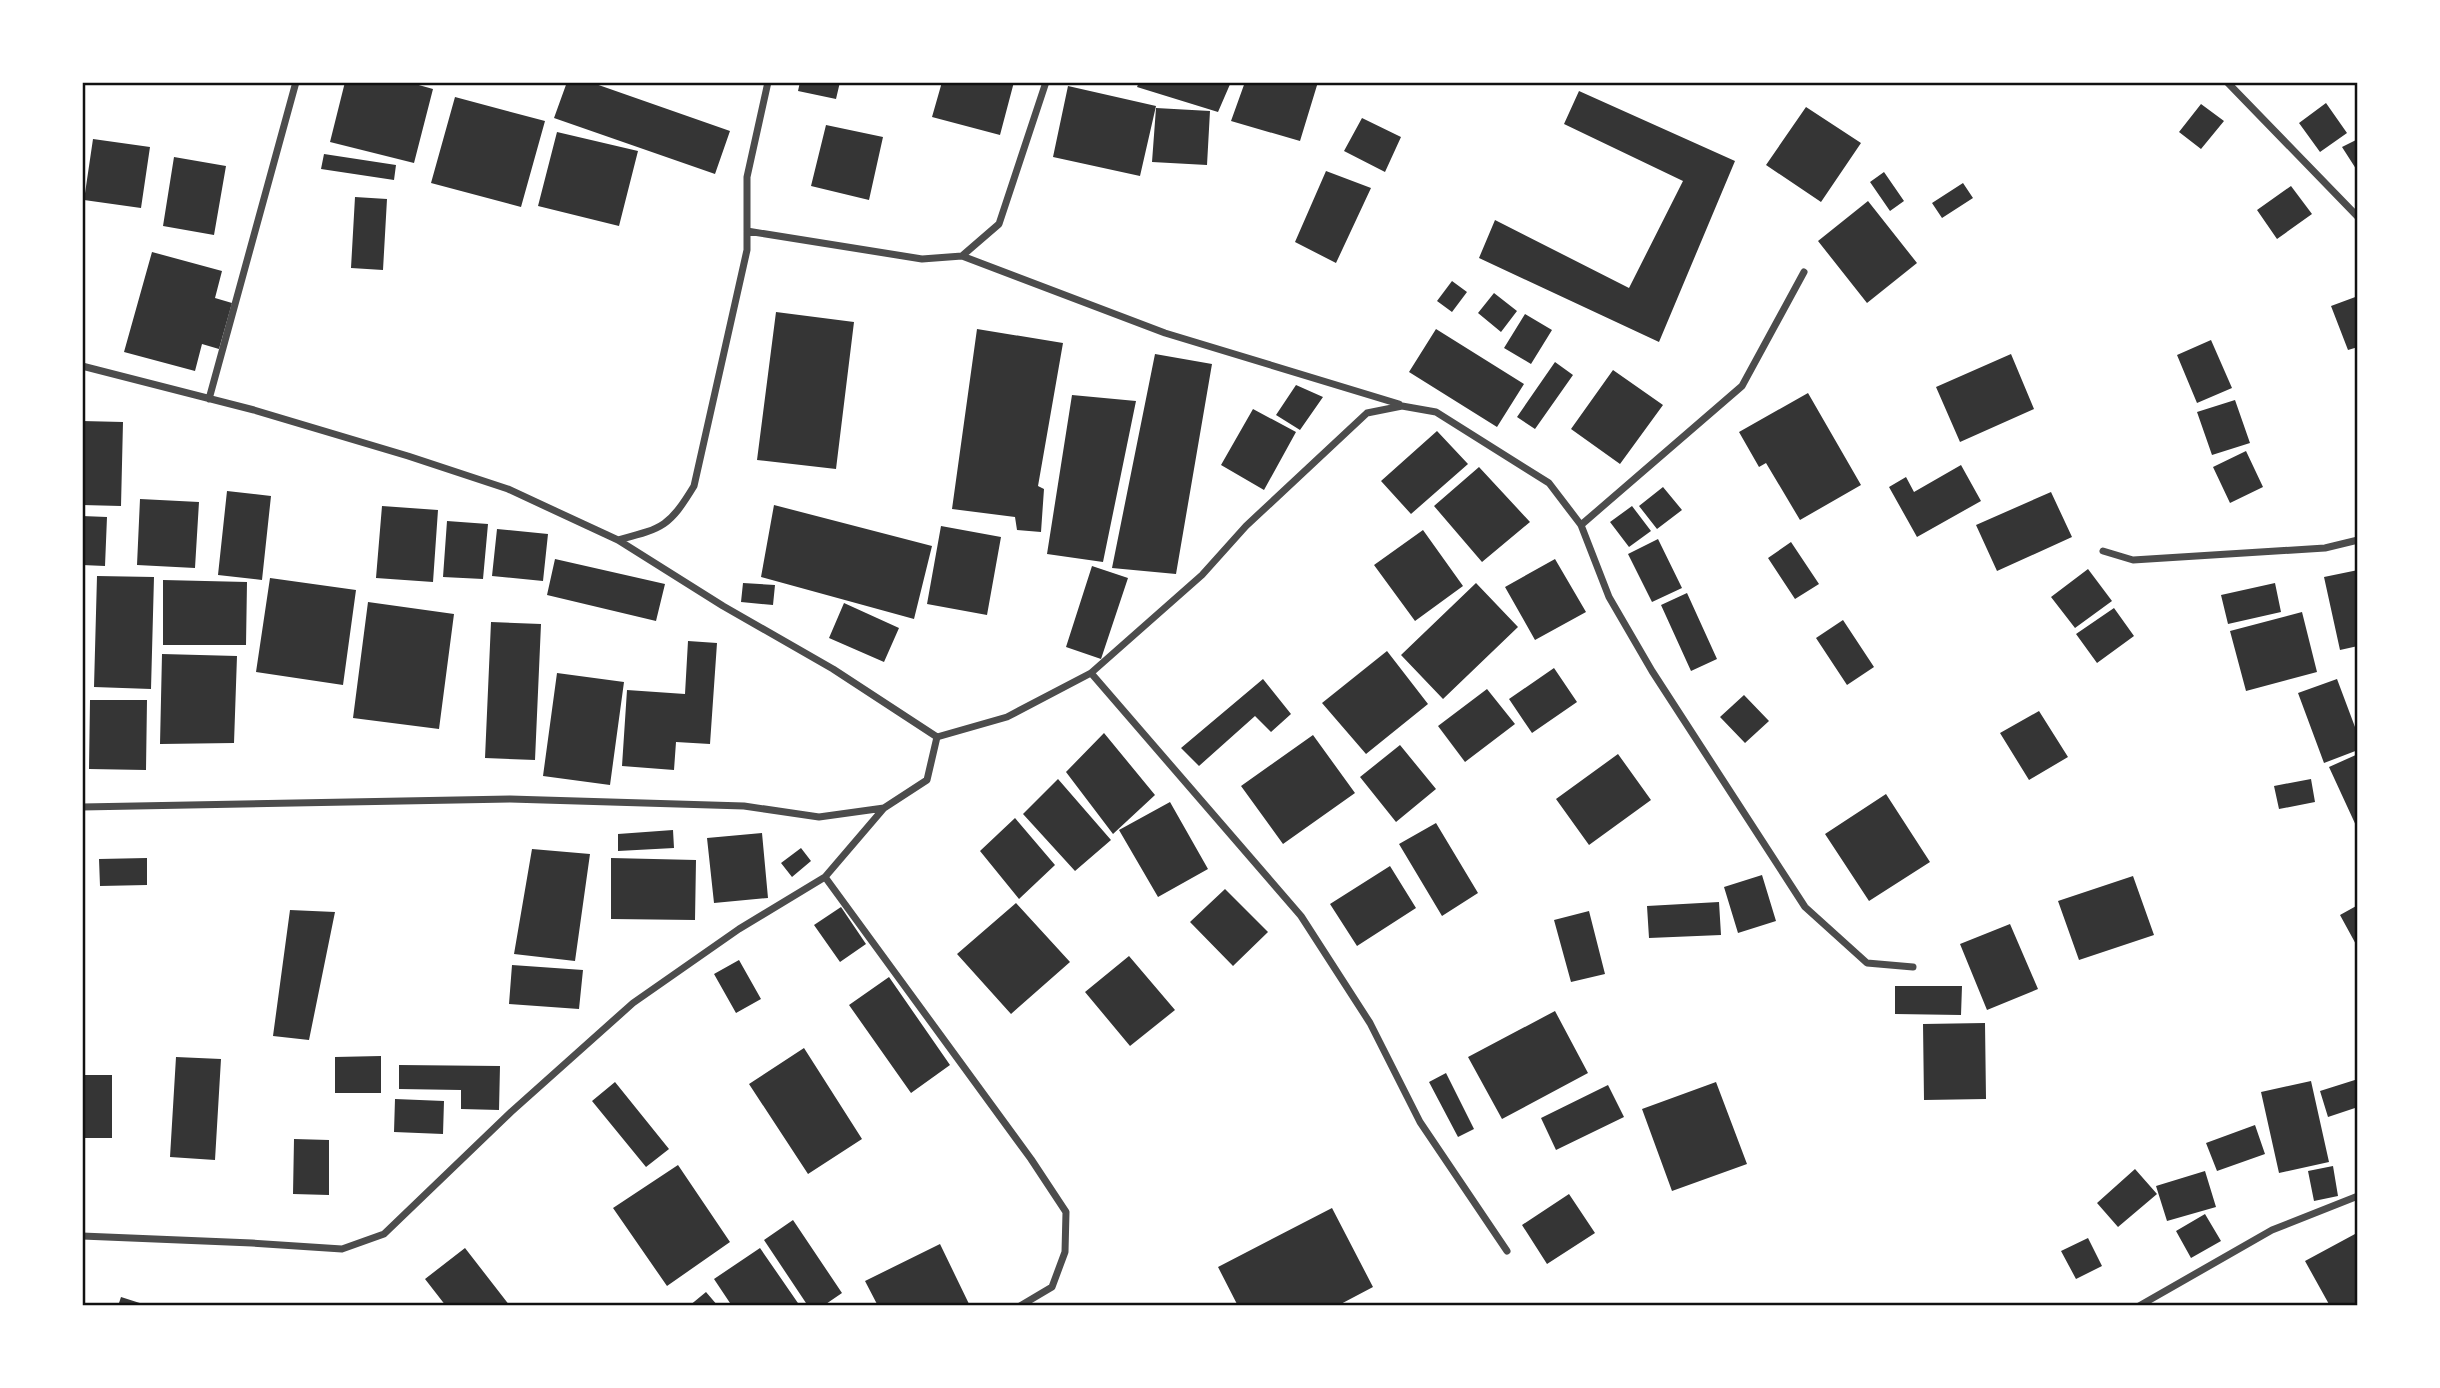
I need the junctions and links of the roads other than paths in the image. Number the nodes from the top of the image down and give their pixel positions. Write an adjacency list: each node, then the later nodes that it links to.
1 (296, 82): 10 (street)
2 (768, 82): 6 (street)
3 (1046, 82): 7 (street)
4 (2227, 82): 5 (street)
5 (2358, 217)
6 (747, 231): 7 (street); 13 (street)
7 (962, 256): 11 (street)
8 (1804, 272): 12 (street)
9 (82, 366): 10 (street)
10 (209, 399): 13 (street)
11 (1402, 405): 12 (street); 16 (street)
12 (1581, 525): 21 (street)
13 (618, 540): 17 (street)
14 (2358, 540): 15 (street)
15 (2103, 551)
16 (1091, 673): 17 (street); 24 (street)
17 (937, 737): 19 (street)
18 (82, 807): 19 (street)
19 (884, 807): 20 (street)
20 (825, 877): 23 (street); 25 (street)
21 (1913, 967)
22 (2358, 1196): 26 (street)
23 (82, 1236)
24 (1507, 1251)
25 (1020, 1306)
26 (2139, 1306)

